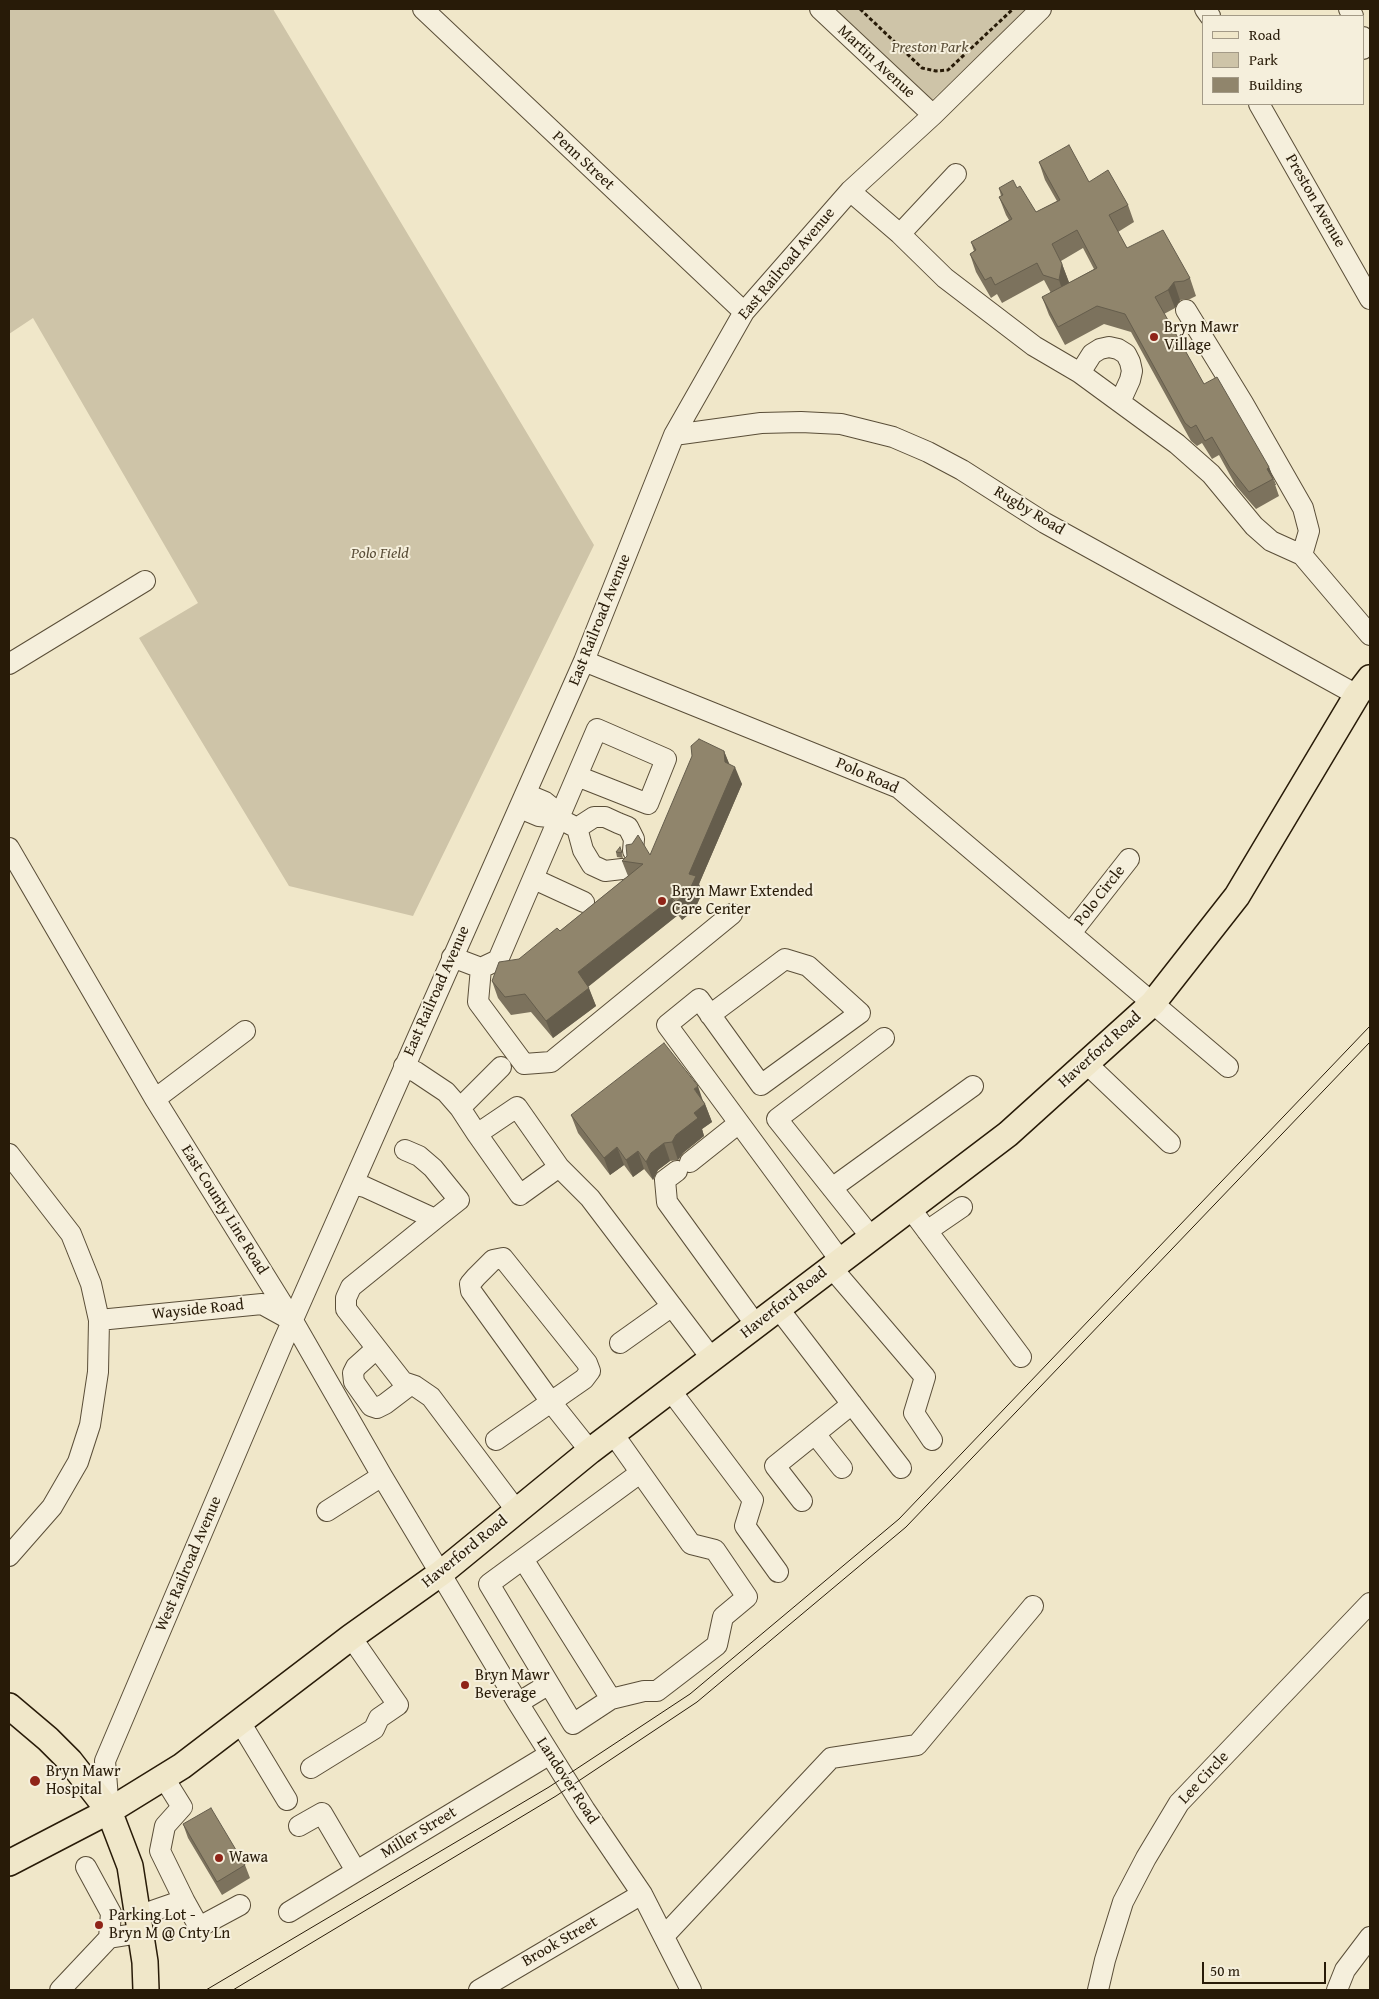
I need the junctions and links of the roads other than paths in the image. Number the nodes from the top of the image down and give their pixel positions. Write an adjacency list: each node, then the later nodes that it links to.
1 (423, 9): 11 (street, Penn Street)
2 (820, 9): 5 (street, Martin Avenue)
3 (1041, 9): 5 (street, East Railroad Avenue)
4 (1266, 106): 9 (street, Preston Avenue)
5 (933, 114): 7 (street, East Railroad Avenue)
6 (956, 174): 8 (street)
7 (850, 191): 8 (street); 11 (street, East Railroad Avenue)
8 (900, 234): 12 (street)
9 (1370, 299)
10 (1186, 310): 15 (street)
11 (744, 312): 14 (street, East Railroad Avenue)
12 (1080, 373): 13 (street); 13 (street)
13 (1120, 402): 15 (street)
14 (674, 435): 18 (street, East Railroad Avenue); 20 (street, Rugby Road)
15 (1302, 555): 17 (street)
16 (145, 581): 19 (street)
17 (1370, 635)
18 (584, 661): 22 (street, East Railroad Avenue); 32 (street, Polo Road)
19 (9, 664)
20 (1364, 687): 35 (main road, Haverford Road)
21 (577, 776): 21 (street); 23 (street)
22 (523, 801): 23 (street); 33 (street, East Railroad Avenue)
23 (558, 818): 24 (street); 29 (street)
24 (577, 828): 26 (street); 28 (street)
25 (9, 848): 44 (street, East County Line Road)
26 (633, 851)
27 (1129, 859): 32 (street, Polo Circle)
28 (622, 868)
29 (534, 879): 30 (street); 34 (street)
30 (584, 902)
31 (732, 914): 34 (street)
32 (1071, 933): 35 (street, Polo Road)
33 (452, 957): 34 (street); 40 (street, East Railroad Avenue)
34 (481, 968)
35 (1152, 1003): 39 (main road, Haverford Road); 42 (street, Polo Road)
36 (710, 1015): 36 (street); 46 (street)
37 (245, 1031): 44 (street)
38 (884, 1038): 53 (street)
39 (1086, 1063): 48 (street); 55 (main road, Haverford Road)
40 (404, 1066): 45 (street); 52 (street, East Railroad Avenue)
41 (501, 1067): 45 (street)
42 (1228, 1067)
43 (973, 1086): 53 (street)
44 (155, 1099): 63 (street, East County Line Road)
45 (460, 1108): 47 (street)
46 (739, 1123): 59 (street); 64 (street)
47 (477, 1134): 51 (street); 51 (street)
48 (1170, 1143)
49 (406, 1150): 56 (street)
50 (9, 1154): 62 (street)
51 (559, 1167): 60 (street)
52 (353, 1184): 56 (street); 63 (street, East Railroad Avenue)
53 (832, 1188): 58 (street)
54 (962, 1207): 57 (street)
55 (910, 1208): 57 (street); 58 (main road, Haverford Road)
56 (435, 1219): 66 (street)
57 (927, 1231): 67 (street)
58 (871, 1237): 59 (main road, Haverford Road)
59 (836, 1264): 61 (main road, Haverford Road); 76 (street)
60 (672, 1306): 65 (street); 68 (street)
61 (778, 1308): 64 (main road, Haverford Road); 72 (street)
62 (98, 1320): 63 (street, Wayside Road); 85 (street)
63 (293, 1321): 81 (street, East County Line Road); 101 (street, West Railroad Avenue)
64 (756, 1325): 68 (main road, Haverford Road)
65 (620, 1343)
66 (376, 1349): 69 (street); 69 (street)
67 (1021, 1357)
68 (712, 1359): 70 (main road, Haverford Road)
69 (410, 1385): 83 (street)
70 (670, 1391): 74 (main road, Haverford Road); 87 (street)
71 (551, 1402): 71 (street); 75 (street); 77 (street)
72 (852, 1404): 73 (street); 79 (street)
73 (815, 1434): 78 (street); 82 (street)
74 (614, 1435): 77 (main road, Haverford Road); 80 (street)
75 (496, 1440)
76 (932, 1440)
77 (590, 1451): 83 (main road, Haverford Road)
78 (842, 1468)
79 (901, 1468)
80 (640, 1473): 86 (street); 93 (street)
81 (382, 1476): 84 (street); 88 (street, East County Line Road)
82 (802, 1501)
83 (516, 1510): 88 (main road, Haverford Road)
84 (327, 1512)
85 (9, 1556)
86 (524, 1559): 92 (street); 93 (street)
87 (778, 1572)
88 (441, 1573): 91 (main road, Haverford Road); 94 (street, Landover Road)
89 (1370, 1603): 118 (street, Lee Circle)
90 (1033, 1606): 111 (street)
91 (351, 1636): 96 (main road, Haverford Road); 98 (street)
92 (549, 1684): 93 (street); 94 (street)
93 (611, 1699)
94 (518, 1704): 97 (street, Landover Road)
95 (9, 1706): 101 (main road)
96 (240, 1722): 99 (main road, Haverford Road); 100 (street)
97 (550, 1754): 105 (street, Miller Street); 106 (street, Landover Road)
98 (311, 1768)
99 (164, 1778): 101 (main road, Haverford Road); 107 (street)
100 (287, 1800)
101 (109, 1811): 103 (main road, Haverford Road); 110 (main road)
102 (300, 1826): 105 (street)
103 (9, 1863)
104 (86, 1867): 113 (street)
105 (356, 1871): 109 (street, Miller Street)
106 (642, 1894): 111 (street, Landover Road); 116 (street, Brook Street)
107 (184, 1900): 108 (street); 110 (street)
108 (240, 1906)
109 (289, 1912)
110 (139, 1925): 113 (street); 115 (main road)
111 (664, 1936): 117 (street, Landover Road)
112 (1370, 1937): 119 (street)
113 (109, 1938): 114 (street)
114 (60, 1990)
115 (146, 1990)
116 (478, 1990)
117 (692, 1990)
118 (1098, 1990)
119 (1337, 1990)

